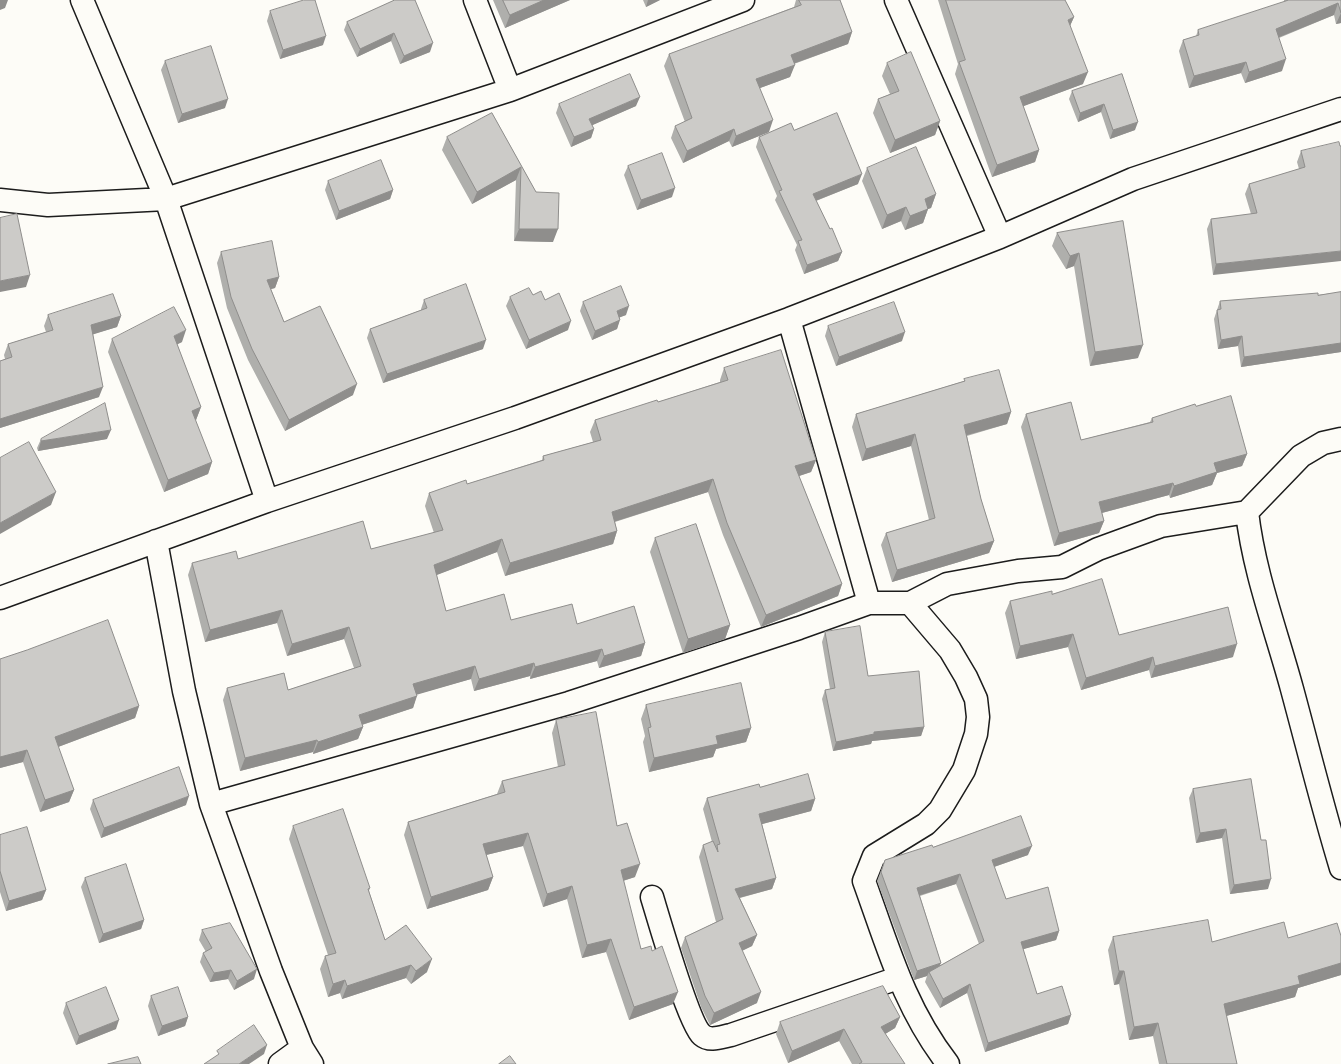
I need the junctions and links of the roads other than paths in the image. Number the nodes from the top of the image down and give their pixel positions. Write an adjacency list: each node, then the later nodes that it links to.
1 (82, 0): 7 (street)
2 (475, 0): 5 (street)
3 (743, 0): 5 (street)
4 (896, 0): 9 (street)
5 (510, 90): 7 (street)
6 (1341, 109): 9 (street)
7 (166, 199): 8 (street); 12 (street)
8 (0, 200)
9 (1000, 237): 10 (street)
10 (789, 320): 12 (street); 16 (street)
11 (1341, 439): 13 (street)
12 (267, 501): 14 (street)
13 (1247, 512): 17 (street); 19 (street)
14 (156, 541): 15 (street); 18 (street)
15 (0, 598)
16 (869, 603): 17 (street); 18 (street)
17 (910, 603): 21 (street)
18 (211, 804): 22 (street)
19 (1341, 868)
20 (652, 897): 21 (street)
21 (898, 978): 24 (street)
22 (307, 1056): 23 (street)
23 (280, 1064)
24 (948, 1064)

